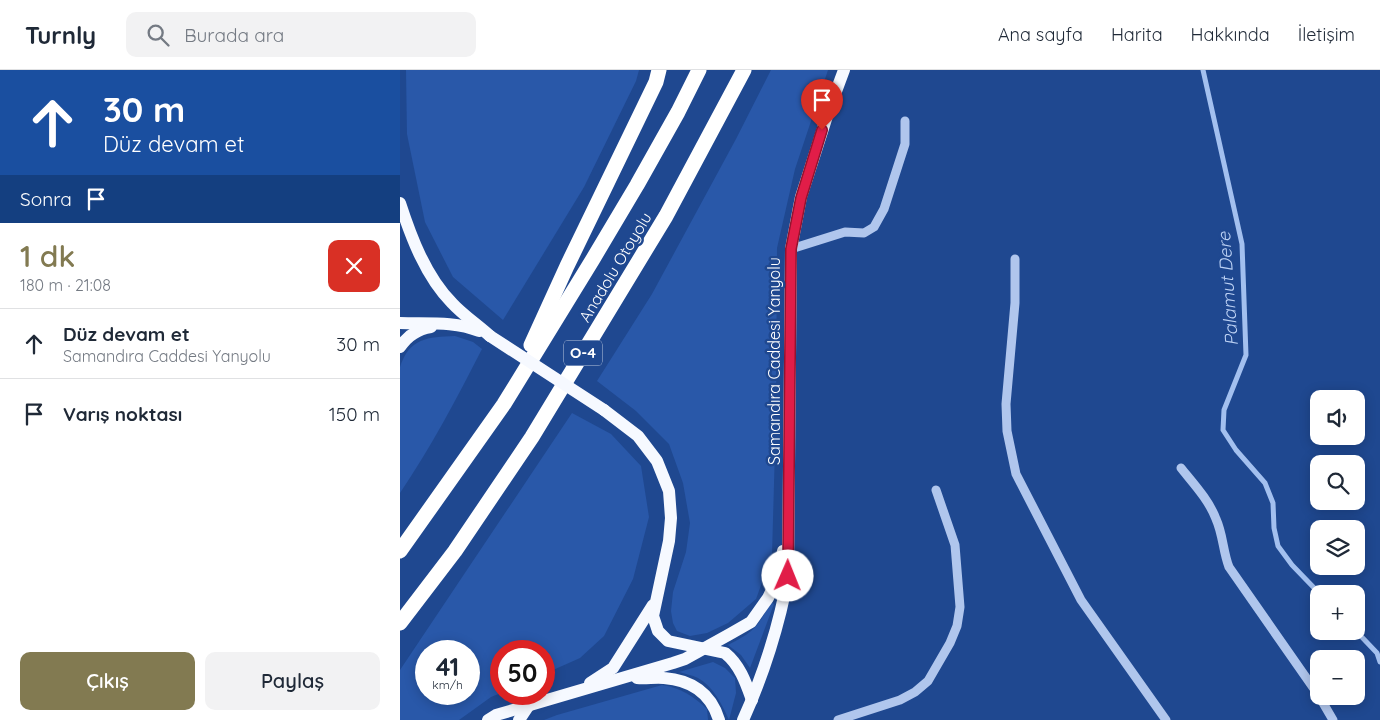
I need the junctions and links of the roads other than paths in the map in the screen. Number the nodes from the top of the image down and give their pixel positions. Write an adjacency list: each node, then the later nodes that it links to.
1 (659, 70): 13 (highway)
2 (699, 70): 13 (highway, Anadolu Otoyolu / O-4)
3 (744, 70): 19 (highway, Anadolu Otoyolu / O-4)
4 (844, 70): 7 (main road, Samandıra Caddesi Yanyolu)
5 (905, 121): 7 (lane)
6 (400, 203): 11 (main road)
7 (791, 249): 16 (main road, Samandıra Caddesi Yanyolu)
8 (1016, 258): 33 (lane)
9 (400, 323): 10 (main road)
10 (451, 324): 11 (main road); 12 (main road)
11 (490, 336): 18 (main road, bridge)
12 (400, 346)
13 (504, 404): 17 (highway, Anadolu Otoyolu / O-4)
14 (1181, 468): 22 (lane)
15 (936, 490): 32 (lane)
16 (790, 509): 20 (main road); 25 (main road)
17 (400, 551)
18 (656, 600): 20 (main road); 23 (main road)
19 (400, 622)
20 (702, 648): 21 (main road); 25 (main road)
21 (624, 677): 23 (main road); 30 (main road)
22 (1310, 683)
23 (579, 690): 24 (main road)
24 (555, 697)
25 (752, 700): 31 (main road)
26 (529, 705): 28 (main road); 29 (main road)
27 (1325, 705): 34 (lane)
28 (488, 720)
29 (519, 720)
30 (719, 720)
31 (743, 720)
32 (838, 720)
33 (1166, 720)
34 (1334, 720)

